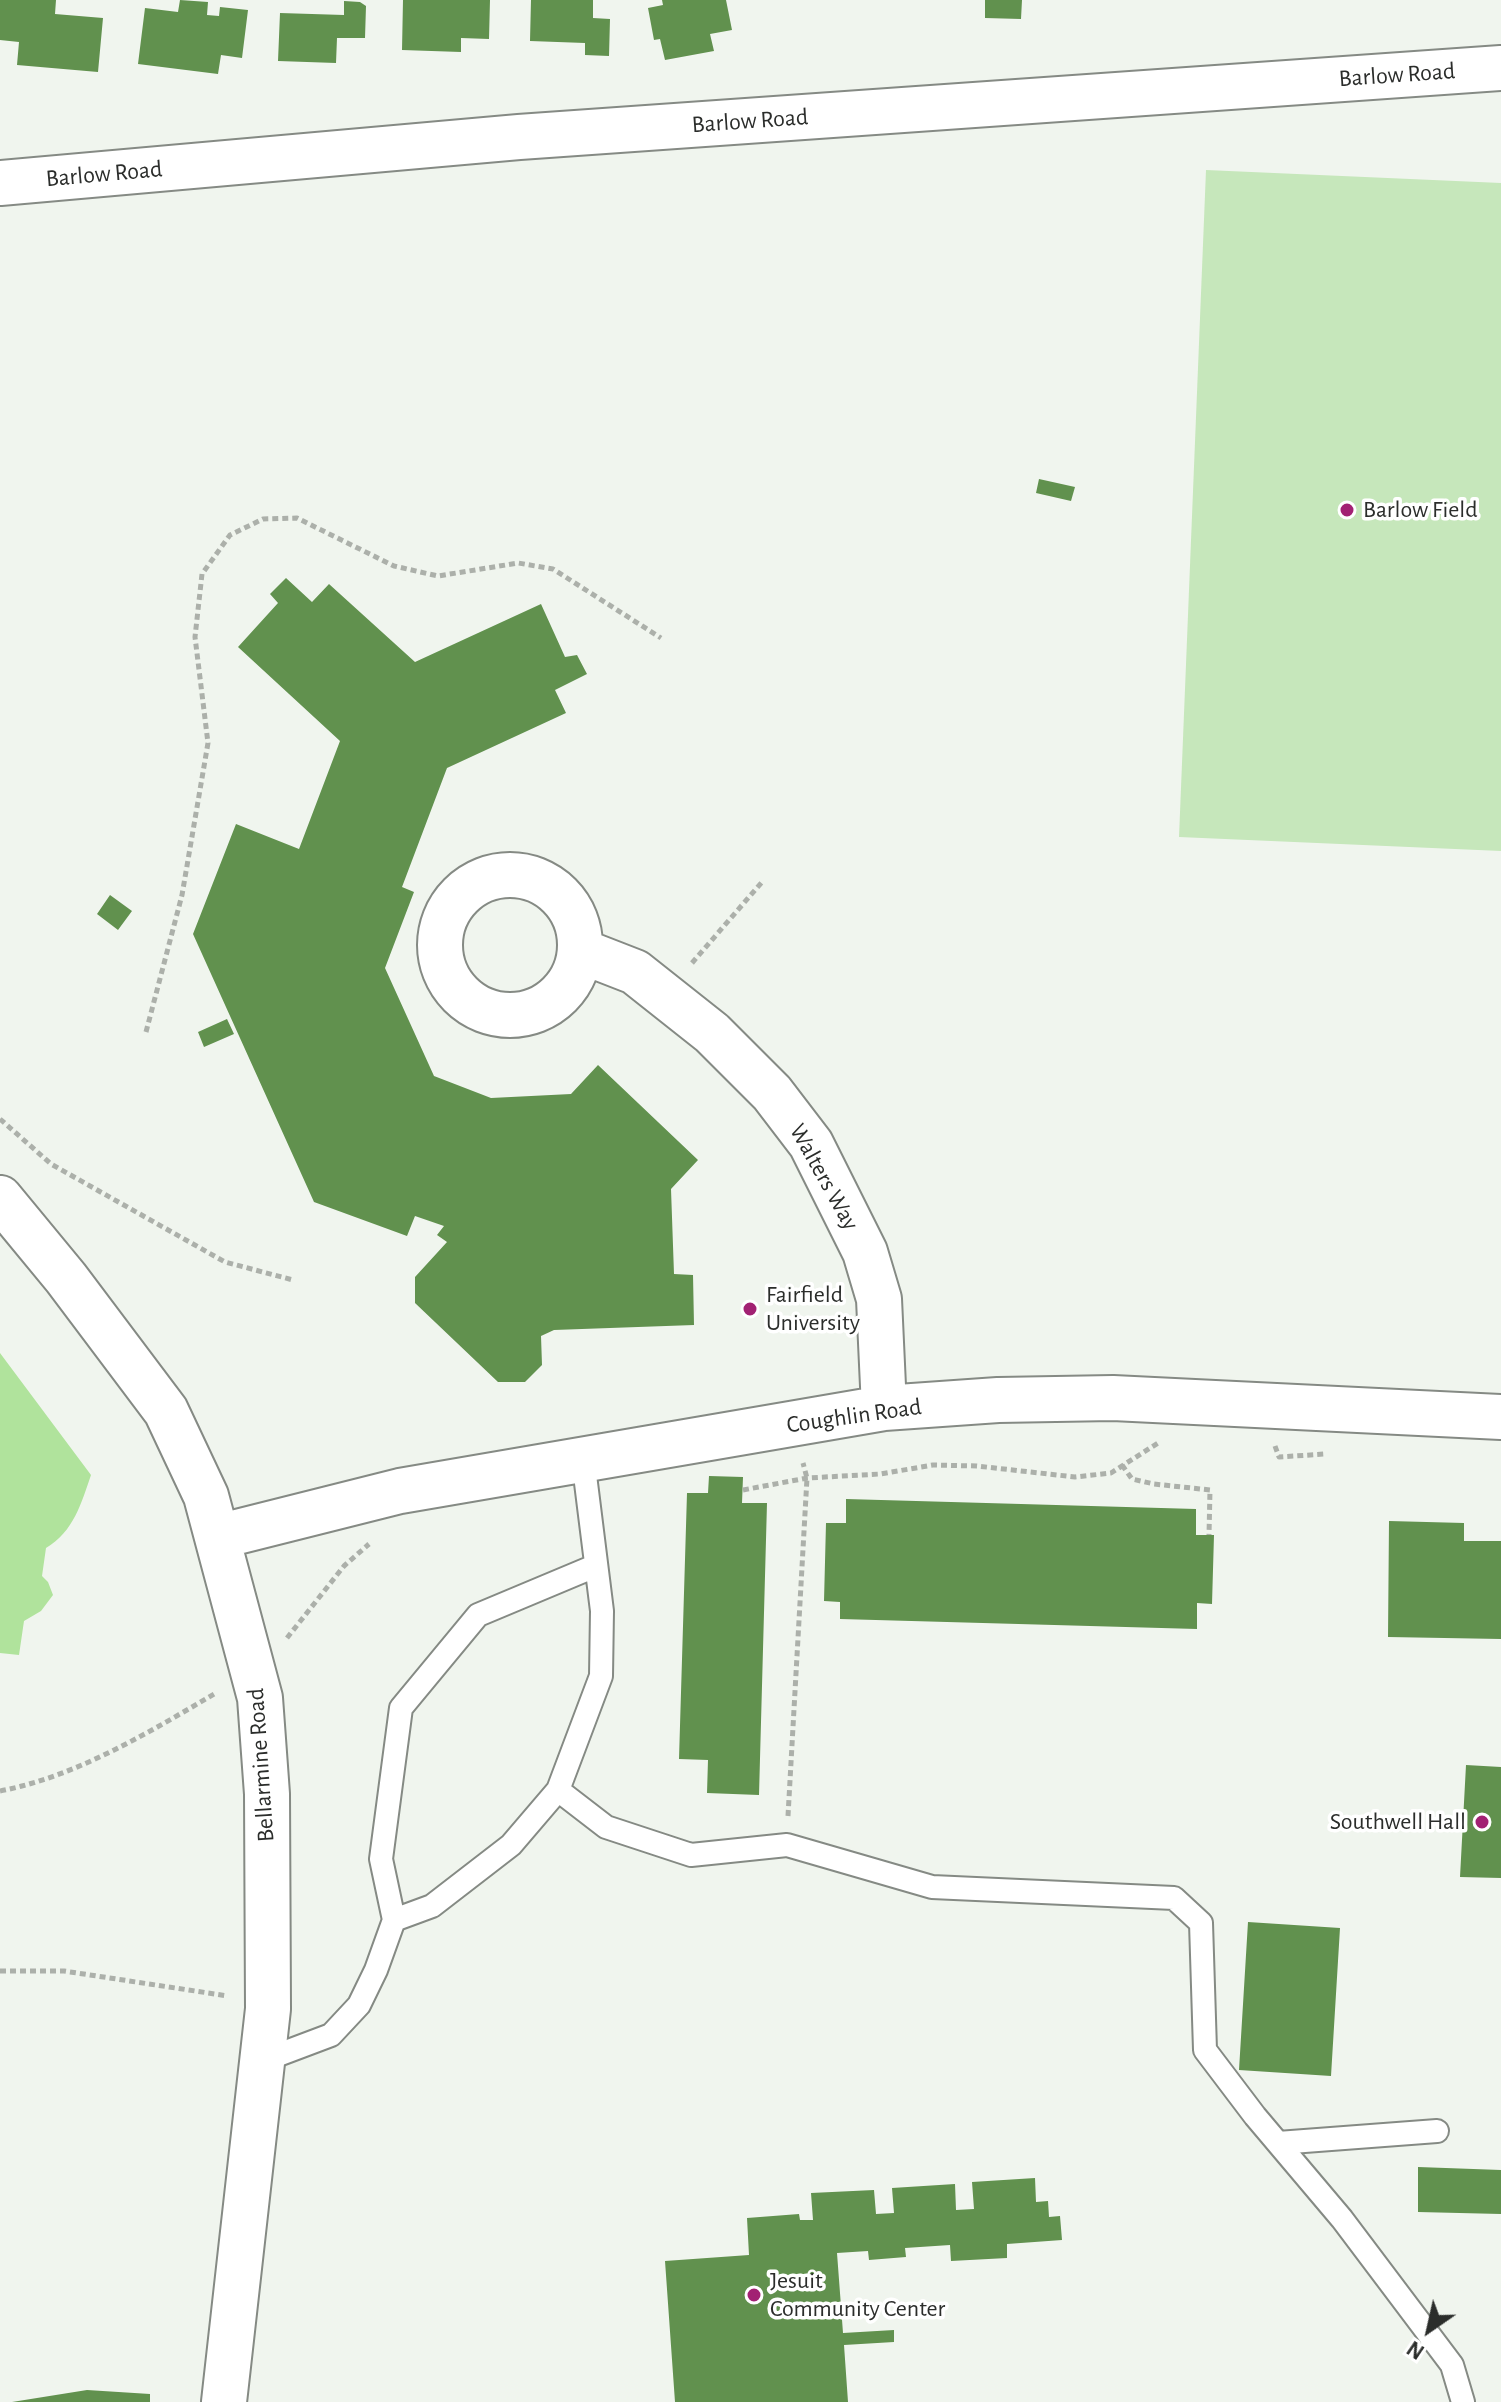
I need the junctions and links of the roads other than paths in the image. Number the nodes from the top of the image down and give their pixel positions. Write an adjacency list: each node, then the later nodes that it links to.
1 (1501, 68): 2 (street, Barlow Road)
2 (0, 183)
3 (581, 951): 5 (street, Walters Way)
4 (0, 1198): 8 (street, Bellarmine Road)
5 (884, 1408): 6 (street, Coughlin Road); 7 (street, Coughlin Road)
6 (1501, 1417)
7 (583, 1459): 8 (street, Coughlin Road); 9 (lane)
8 (217, 1537): 12 (street, Bellarmine Road)
9 (595, 1566): 10 (lane); 11 (lane)
10 (558, 1790): 11 (lane); 14 (lane)
11 (394, 1920): 12 (lane)
12 (262, 2061): 15 (street, Bellarmine Road)
13 (1437, 2131): 14 (lane)
14 (1278, 2143): 16 (lane)
15 (224, 2402)
16 (1463, 2402)

